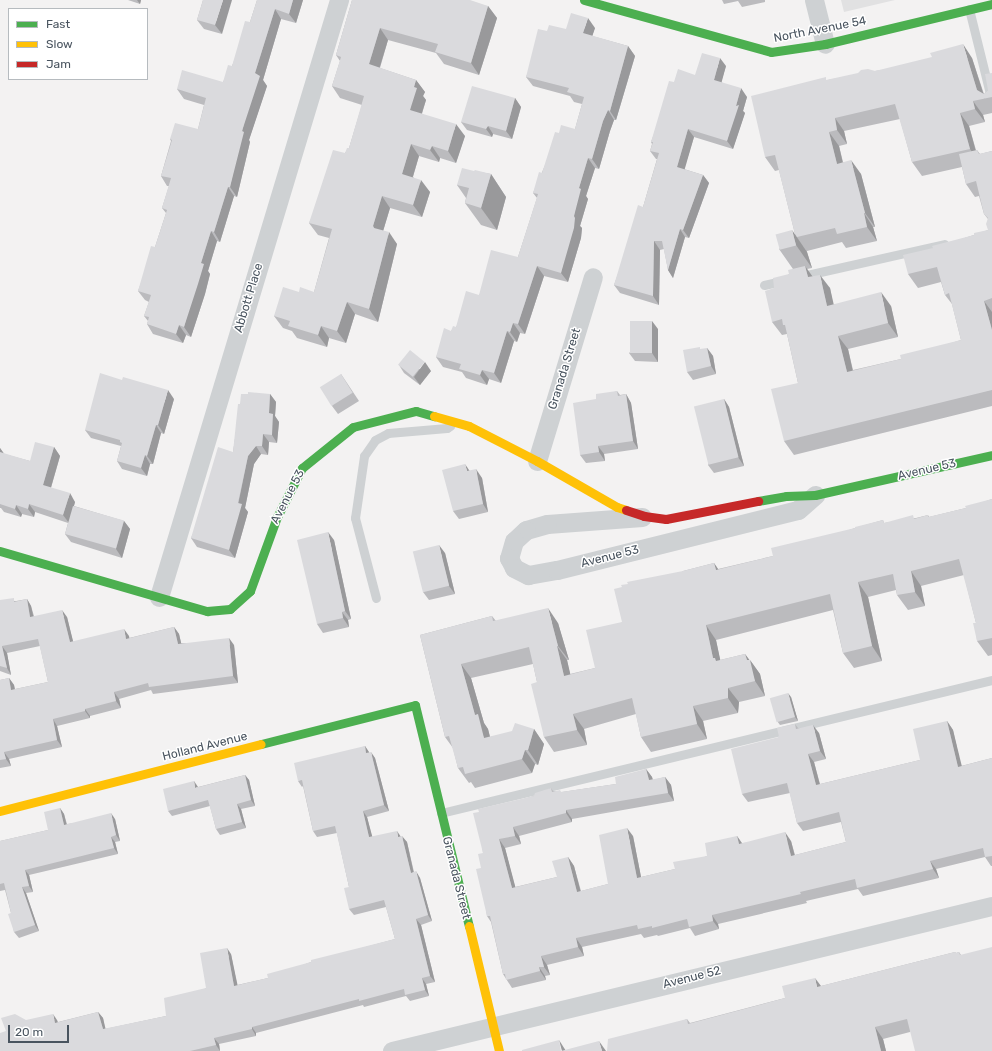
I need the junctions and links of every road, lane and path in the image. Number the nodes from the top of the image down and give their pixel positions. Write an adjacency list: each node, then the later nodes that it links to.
1 (339, 0): 17 (street, Abbott Place)
2 (584, 0): 6 (street, North Avenue 54)
3 (814, 0): 6 (street)
4 (992, 4): 5 (street, North Avenue 54)
5 (969, 9): 6 (street, North Avenue 54); 7 (lane)
6 (825, 44)
7 (992, 102)
8 (954, 241): 10 (lane)
9 (593, 277): 13 (street, Granada Street)
10 (764, 285)
11 (454, 422): 13 (street, Avenue 53); 17 (street, Avenue 53); 18 (lane)
12 (992, 455): 14 (street, Avenue 53)
13 (537, 461): 15 (street, Avenue 53)
14 (815, 495): 15 (street, Avenue 53); 15 (street, Avenue 53)
15 (644, 516)
16 (0, 551): 17 (street, Avenue 53)
17 (159, 597)
18 (376, 598)
19 (992, 680): 22 (lane)
20 (415, 705): 21 (street, Holland Avenue); 22 (street, Granada Street)
21 (0, 811)
22 (440, 813): 24 (street, Granada Street)
23 (992, 906): 24 (street, Avenue 52)
24 (493, 1026): 25 (street, Avenue 52); 26 (street, Granada Street)
25 (392, 1051)
26 (499, 1051)

